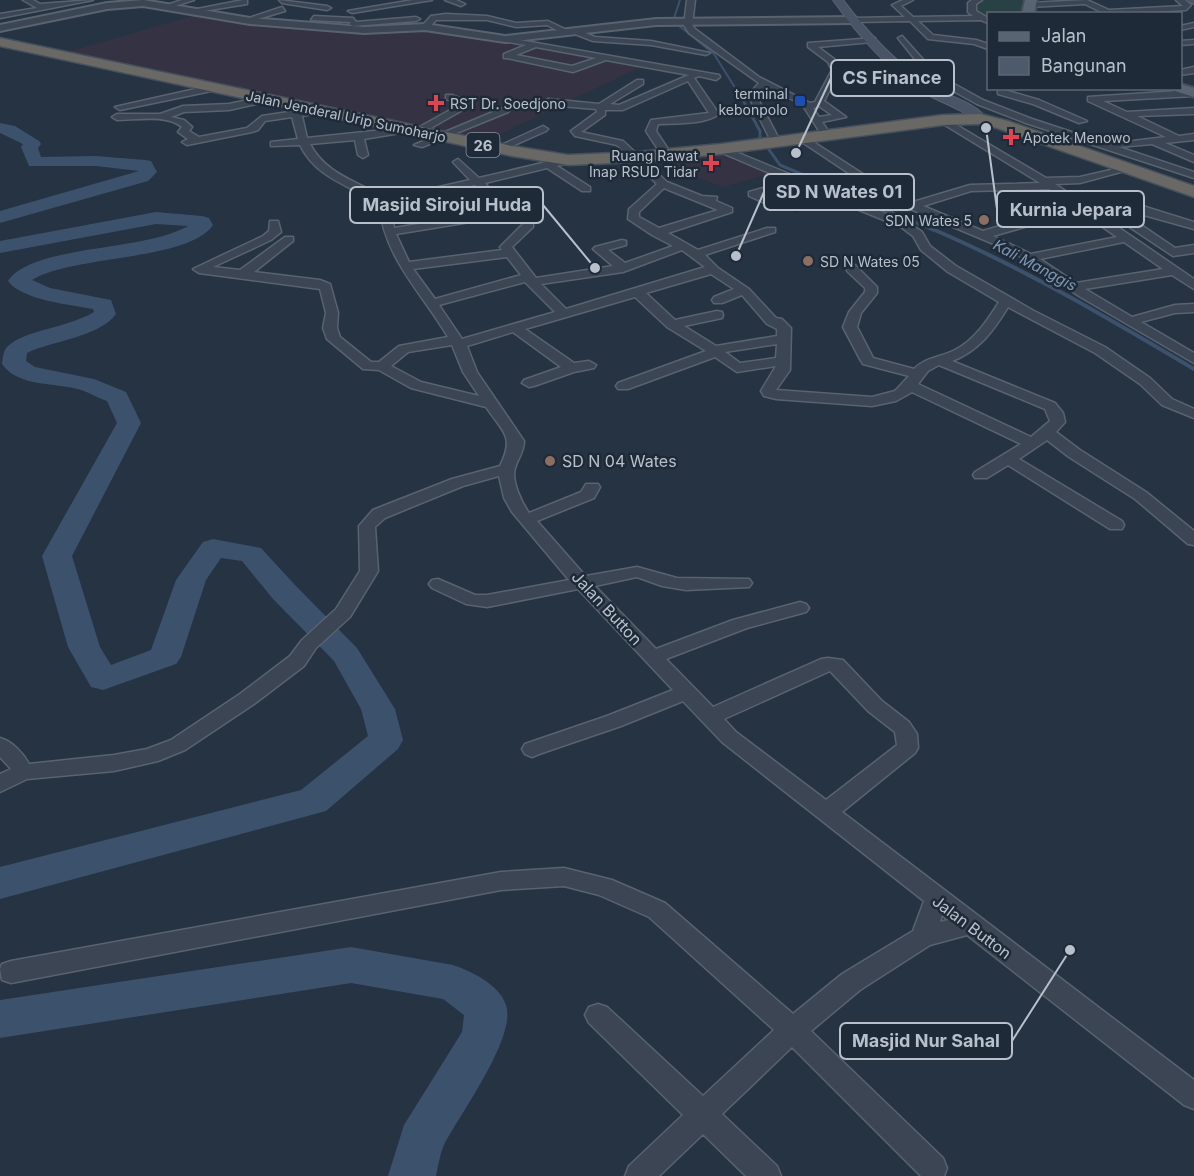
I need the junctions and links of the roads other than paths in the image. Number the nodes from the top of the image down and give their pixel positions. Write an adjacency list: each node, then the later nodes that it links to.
1 (27, 0): 17 (street)
2 (90, 0): 17 (street); 18 (street)
3 (190, 0): 19 (street)
4 (371, 0): 21 (street)
5 (428, 0): 14 (street)
6 (450, 0): 16 (street)
7 (691, 0): 34 (street)
8 (838, 0): 31 (main road)
9 (909, 0): 29 (street)
10 (978, 0): 32 (street)
11 (140, 1): 18 (street); 19 (street)
12 (1187, 1): 20 (street)
13 (244, 2): 22 (street)
14 (417, 2): 21 (street); 26 (street)
15 (278, 3): 21 (street); 33 (street)
16 (461, 4)
17 (40, 6): 25 (street)
18 (107, 6): 38 (street)
19 (168, 6): 22 (street)
20 (1029, 6)
21 (341, 8): 35 (street)
22 (191, 11): 33 (street)
23 (503, 12): 26 (street)
24 (519, 15): 30 (street)
25 (0, 16)
26 (447, 16): 37 (street); 41 (street)
27 (314, 18): 35 (street)
28 (416, 19): 35 (street)
29 (913, 19): 31 (street); 32 (street); 49 (street)
30 (530, 20)
31 (854, 20): 34 (street); 45 (main road)
32 (985, 20)
33 (244, 21): 39 (street)
34 (684, 21): 36 (street); 50 (street)
35 (353, 22): 39 (street)
36 (640, 24): 40 (street); 48 (street)
37 (425, 27): 39 (street); 43 (street)
38 (0, 28)
39 (338, 28)
40 (603, 28): 41 (street); 44 (street)
41 (574, 32): 43 (street); 44 (street)
42 (902, 38): 77 (street)
43 (505, 39): 47 (street)
44 (631, 40): 48 (street)
45 (872, 40): 68 (street); 77 (main road)
46 (0, 42): 58 (highway, Jalan Jenderal Urip Sumoharjo / 26)
47 (534, 45): 51 (street); 51 (street)
48 (659, 45): 50 (street)
49 (987, 47)
50 (712, 51): 53 (street); 55 (street)
51 (603, 58): 52 (street)
52 (652, 66): 53 (street); 56 (street)
53 (676, 70): 54 (street)
54 (694, 76): 55 (street); 59 (street); 73 (street)
55 (752, 76): 57 (street)
56 (640, 82): 59 (street); 71 (street)
57 (764, 83): 70 (street); 96 (street)
58 (213, 88): 62 (street); 66 (highway, Jalan Jenderal Urip Sumoharjo / 26)
59 (666, 88): 73 (street)
60 (1002, 90): 74 (street); 77 (street)
61 (1095, 90): 65 (street)
62 (193, 93): 72 (street); 81 (street)
63 (1194, 93): 65 (street)
64 (449, 97): 86 (street)
65 (1112, 97): 69 (street)
66 (266, 99): 72 (street); 75 (highway, Jalan Jenderal Urip Sumoharjo / 26)
67 (548, 102): 71 (street)
68 (819, 102): 70 (street); 82 (street)
69 (1098, 103): 74 (street); 80 (street)
70 (808, 106): 82 (street)
71 (600, 107): 73 (street); 104 (street)
72 (206, 108): 81 (street)
73 (652, 108): 102 (street)
74 (1051, 108): 84 (street)
75 (322, 110): 79 (street); 86 (highway, Jalan Jenderal Urip Sumoharjo / 26)
76 (505, 110): 88 (street)
77 (980, 111): 83 (highway, Jalan Jenderal Urip Sumoharjo / 26); 99 (street); 109 (highway, 26)
78 (1194, 111): 80 (street)
79 (297, 115): 93 (street); 95 (street)
80 (1124, 115): 92 (street)
81 (161, 117): 93 (street)
82 (817, 120): 87 (street)
83 (943, 120): 87 (highway, Jalan Jenderal Urip Sumoharjo / 26); 116 (street)
84 (1082, 121)
85 (543, 129): 100 (street)
86 (416, 135): 88 (highway, Jalan Jenderal Urip Sumoharjo / 26); 89 (street)
87 (826, 135): 91 (highway, Jalan Jenderal Urip Sumoharjo / 26)
88 (441, 136): 100 (highway, Jalan Jenderal Urip Sumoharjo / 26)
89 (359, 137): 95 (street); 103 (street)
90 (1194, 137): 92 (street)
91 (801, 138): 96 (highway, Jalan Jenderal Urip Sumoharjo / 26); 124 (street)
92 (1176, 138): 94 (street)
93 (196, 139): 97 (street)
94 (1152, 140): 99 (street); 105 (street)
95 (304, 142): 98 (street); 112 (street)
96 (768, 142): 101 (highway, Jalan Jenderal Urip Sumoharjo / 26)
97 (182, 143)
98 (274, 144)
99 (1105, 146): 111 (street)
100 (500, 148): 106 (highway, Jalan Jenderal Urip Sumoharjo / 26)
101 (721, 149): 102 (highway, Jalan Jenderal Urip Sumoharjo / 26); 113 (street)
102 (667, 154): 104 (highway, Jalan Jenderal Urip Sumoharjo / 26)
103 (363, 155)
104 (637, 157): 106 (highway, Jalan Jenderal Urip Sumoharjo / 26); 115 (street)
105 (1194, 159)
106 (568, 160): 108 (street)
107 (458, 162): 114 (street)
108 (549, 165): 114 (street); 117 (street)
109 (1124, 168): 116 (street); 119 (highway, 26)
110 (345, 174): 112 (street)
111 (1194, 175)
112 (333, 177): 123 (street)
113 (798, 181): 118 (street); 118 (street)
114 (479, 183): 123 (street); 127 (street)
115 (663, 184): 122 (street); 132 (street)
116 (1047, 184): 120 (street); 124 (street)
117 (586, 189)
118 (821, 190): 155 (street)
119 (1194, 192)
120 (1064, 195): 125 (street); 126 (street)
121 (724, 196): 122 (street)
122 (700, 199): 132 (street)
123 (384, 203): 131 (street)
124 (913, 206): 133 (street)
125 (1132, 206): 129 (street); 139 (street)
126 (1082, 207): 133 (street); 134 (street)
127 (514, 212): 131 (street); 140 (street)
128 (274, 223): 148 (street)
129 (1194, 226)
130 (771, 230): 138 (street)
131 (389, 232): 143 (street)
132 (656, 233): 138 (street)
133 (983, 235): 141 (street)
134 (1127, 238): 141 (street); 147 (street)
135 (289, 239): 148 (street)
136 (622, 243): 144 (street)
137 (1194, 249): 139 (street)
138 (690, 250): 144 (street); 145 (street)
139 (1173, 252): 142 (street)
140 (509, 253): 143 (street); 149 (street)
141 (1029, 258): 151 (street)
142 (1184, 261)
143 (405, 266): 156 (street)
144 (623, 268): 149 (street)
145 (711, 268): 152 (street); 153 (street)
146 (851, 268): 174 (street)
147 (1174, 271): 150 (street); 151 (street)
148 (243, 274): 166 (street)
149 (529, 279): 156 (street); 158 (street)
150 (1194, 285)
151 (1074, 287): 160 (street)
152 (743, 290): 154 (street); 163 (street)
153 (637, 292): 158 (street); 161 (street)
154 (718, 300)
155 (1006, 301): 169 (street); 178 (street)
156 (433, 303): 164 (street)
157 (1194, 309): 160 (street)
158 (563, 313): 162 (street)
159 (717, 315): 161 (street)
160 (1130, 321): 167 (street)
161 (672, 324): 165 (street)
162 (514, 327): 164 (street); 173 (street)
163 (785, 339): 165 (street); 168 (street)
164 (457, 342): 172 (street); 177 (street)
165 (715, 351): 168 (street); 176 (street)
166 (358, 358): 170 (street); 172 (street)
167 (1194, 358)
168 (784, 361): 174 (street)
169 (941, 361): 174 (street); 179 (street)
170 (339, 364)
171 (589, 364): 173 (street)
172 (382, 366): 177 (street)
173 (571, 368): 175 (street)
174 (914, 380): 179 (street)
175 (529, 383)
176 (623, 386)
177 (489, 403): 181 (street)
178 (1194, 414)
179 (1039, 440): 180 (street); 186 (street)
180 (1009, 459): 182 (street); 185 (street)
181 (506, 470): 184 (street, Jalan Button); 196 (street)
182 (981, 475)
183 (592, 487): 184 (street)
184 (528, 519): 189 (street, Jalan Button)
185 (1116, 525)
186 (1194, 540)
187 (743, 583): 189 (street)
188 (438, 584): 189 (street)
189 (583, 584): 191 (street, Jalan Button)
190 (800, 608): 191 (street)
191 (652, 657): 192 (street, Jalan Button)
192 (686, 692): 193 (street, Jalan Button); 195 (street)
193 (709, 717): 198 (street, Jalan Button); 198 (street)
194 (0, 745): 196 (street)
195 (532, 749)
196 (23, 772): 197 (street)
197 (0, 784)
198 (826, 812): 199 (street, Jalan Button)
199 (936, 899): 200 (street, Jalan Button); 201 (street)
200 (969, 924): 201 (street); 205 (street, Jalan Button)
201 (923, 937): 204 (street)
202 (11, 972): 204 (street)
203 (598, 1015): 206 (street)
204 (793, 1031): 206 (street); 207 (street)
205 (1194, 1096)
206 (704, 1114): 208 (street); 209 (street)
207 (933, 1168)
208 (639, 1176)
209 (767, 1176)

